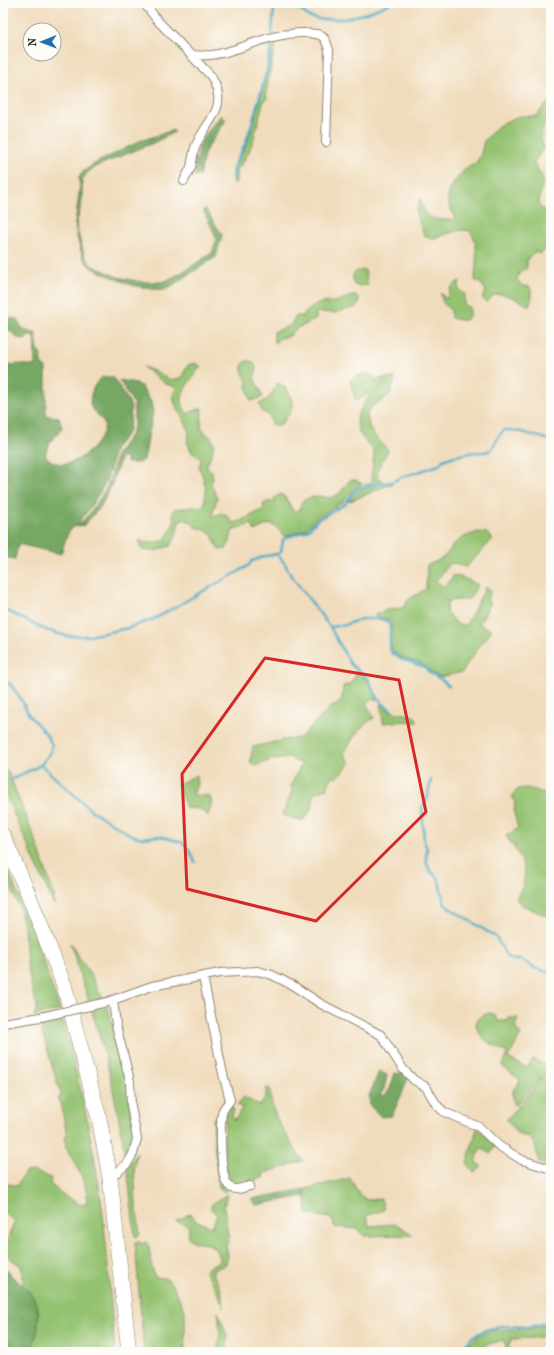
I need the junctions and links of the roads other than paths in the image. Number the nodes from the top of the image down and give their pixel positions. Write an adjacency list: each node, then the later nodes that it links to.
1 (144, 3): 2 (street)
2 (191, 55): 3 (street); 4 (street)
3 (326, 142)
4 (184, 181)
5 (3, 836): 10 (highway)
6 (203, 976): 7 (street); 9 (street); 11 (street)
7 (110, 1001): 8 (street, bridge); 10 (street)
8 (3, 1024)
9 (551, 1169)
10 (110, 1178): 12 (highway)
11 (250, 1186)
12 (129, 1352)

